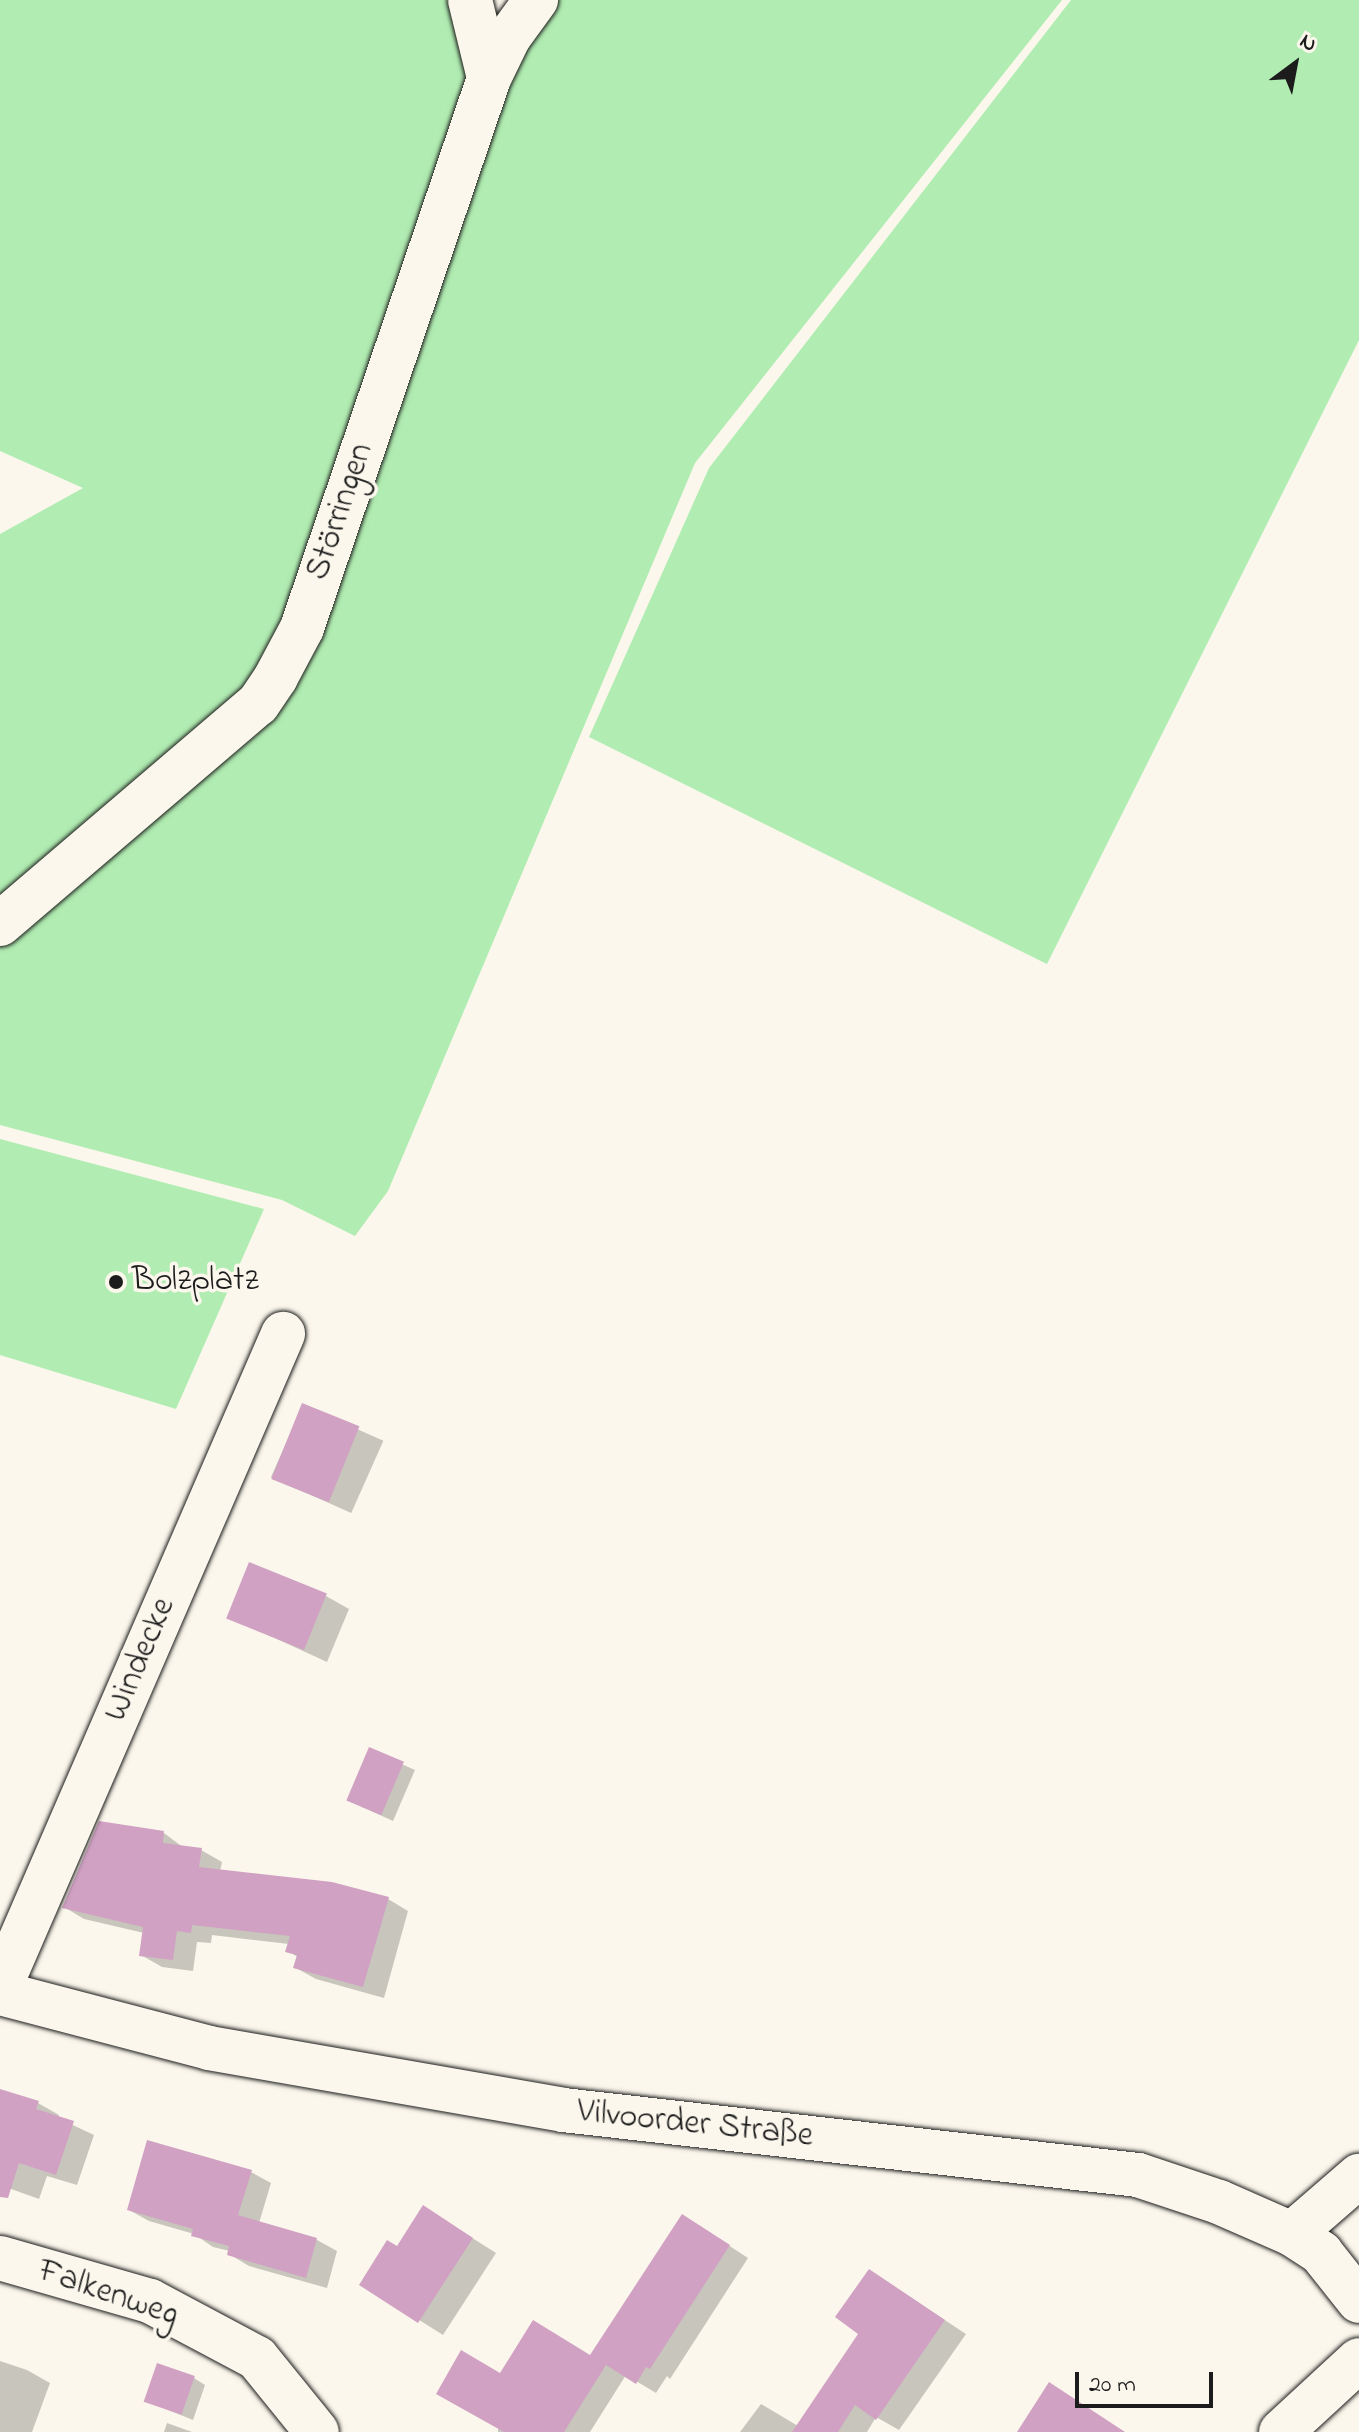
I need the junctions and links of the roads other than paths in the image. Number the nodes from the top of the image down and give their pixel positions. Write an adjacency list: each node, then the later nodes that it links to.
1 (470, 0): 3 (street)
2 (536, 0): 3 (street, Störringen)
3 (489, 78): 4 (street, Störringen)
4 (0, 924)
5 (283, 1334): 6 (street, Windecke)
6 (0, 1987)
7 (0, 1993): 9 (street, Vilvoorder Straße)
8 (1359, 2176): 9 (street)
9 (1292, 2234): 11 (street, Vilvoorder Straße)
10 (0, 2258): 13 (street, Falkenweg)
11 (1359, 2301)
12 (1359, 2360): 14 (street)
13 (317, 2432)
14 (1281, 2432)

